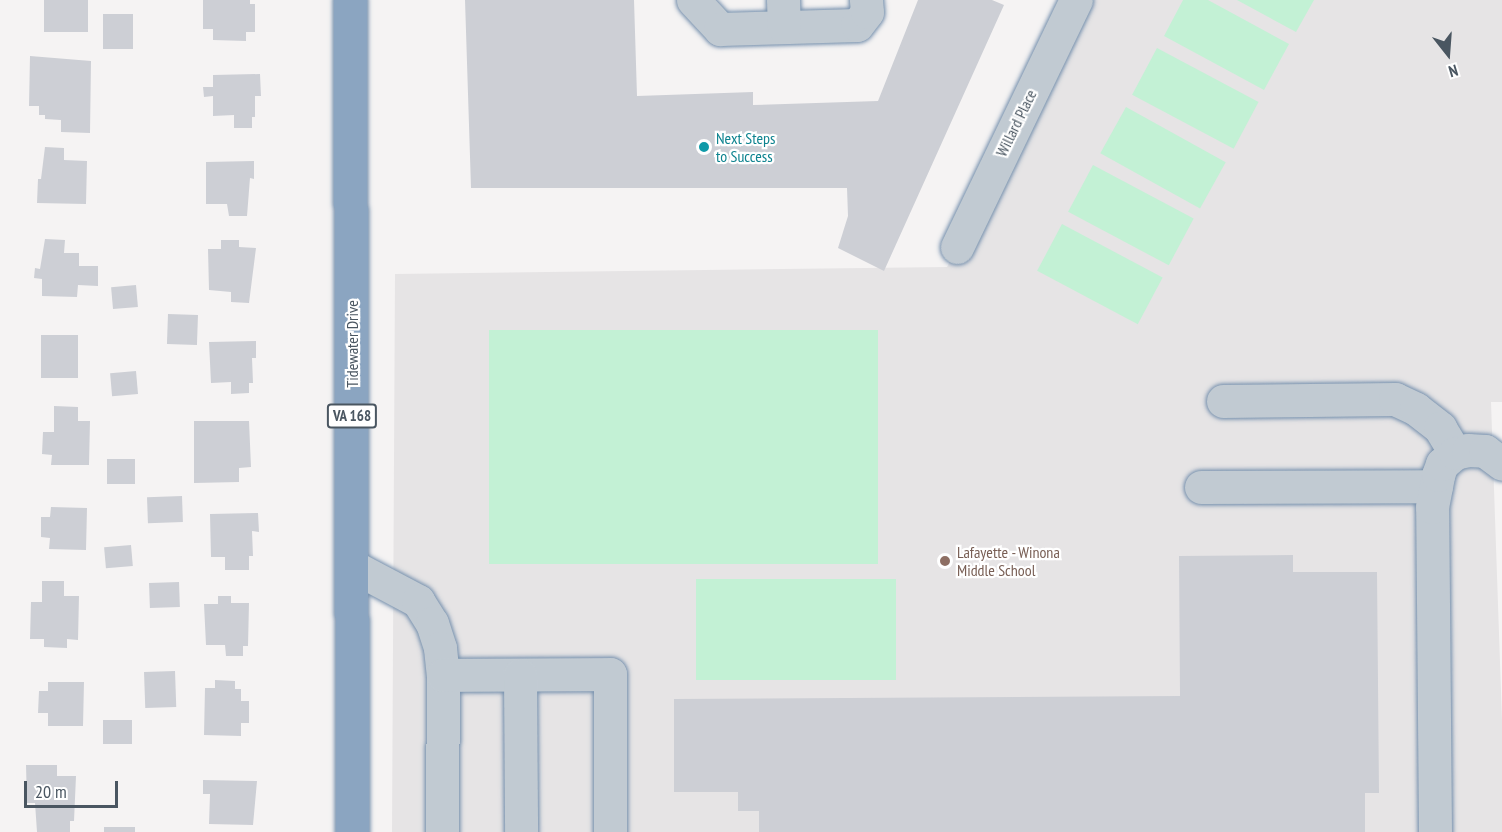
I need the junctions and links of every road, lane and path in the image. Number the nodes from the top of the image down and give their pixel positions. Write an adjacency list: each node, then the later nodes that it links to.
1 (350, 0): 12 (highway, Tidewater Drive / VA 168)
2 (693, 0): 5 (street)
3 (866, 0): 5 (street)
4 (1076, 0): 6 (street, Willard Place)
5 (784, 14)
6 (957, 247)
7 (1223, 401): 8 (street)
8 (1455, 453): 9 (street); 10 (street)
9 (1502, 464)
10 (1436, 486): 11 (street); 19 (street)
11 (1201, 487)
12 (352, 566): 13 (street); 15 (highway, Tidewater Drive / VA 168)
13 (443, 675): 14 (street); 16 (street)
14 (520, 675): 17 (street); 18 (street)
15 (352, 832)
16 (442, 832)
17 (521, 832)
18 (610, 832)
19 (1435, 832)

